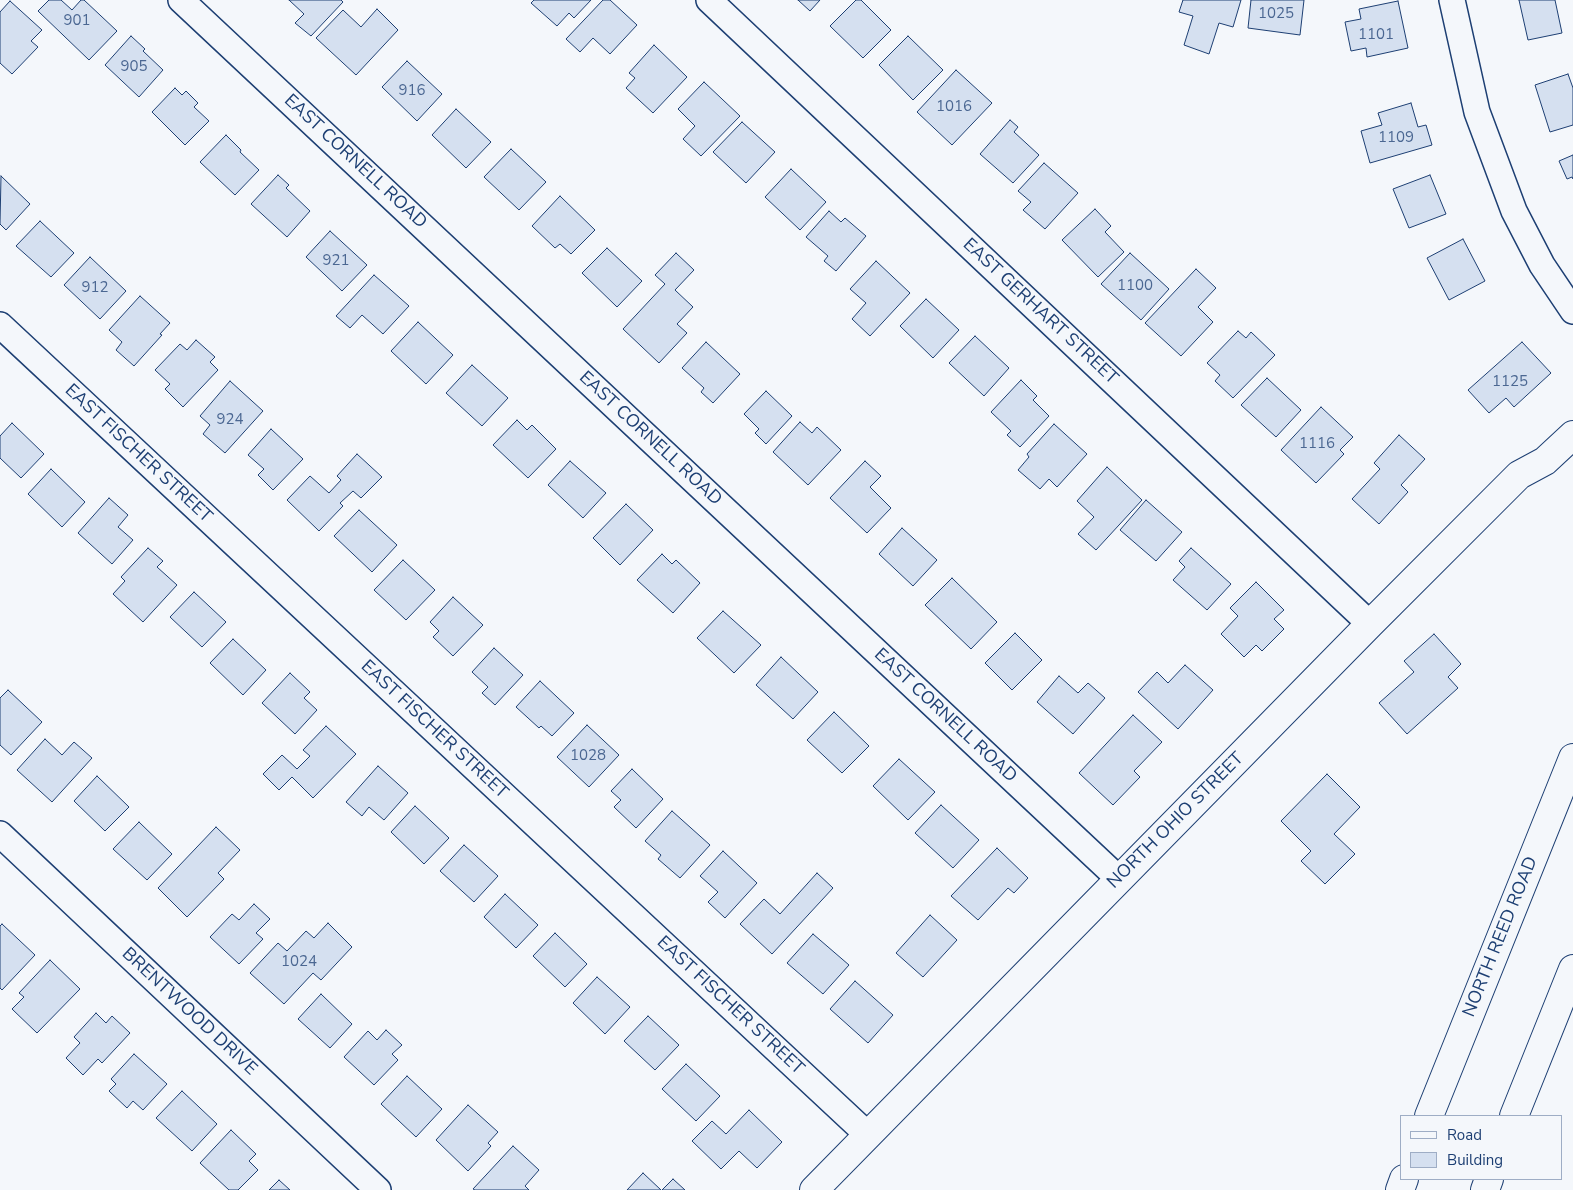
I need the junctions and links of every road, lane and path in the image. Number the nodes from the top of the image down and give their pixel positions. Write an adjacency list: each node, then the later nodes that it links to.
1 (181, 0): 12 (street, EAST CORNELL ROAD)
2 (709, 0): 9 (street, EAST GERHART STREET)
3 (1452, 0): 4 (street)
4 (1573, 311)
5 (0, 325): 16 (street, EAST FISCHER STREET)
6 (1573, 435): 8 (street, NORTH OHIO STREET)
7 (1573, 453): 8 (street, NORTH OHIO STREET)
8 (1545, 461): 9 (street, NORTH OHIO STREET)
9 (1370, 624): 12 (street, NORTH OHIO STREET)
10 (1573, 758): 14 (street, NORTH REED ROAD)
11 (0, 834): 17 (street, BRENTWOOD DRIVE)
12 (1119, 879): 16 (street, NORTH OHIO STREET)
13 (1573, 969): 15 (street)
14 (1429, 1115)
15 (1514, 1115)
16 (868, 1135): 18 (street, NORTH OHIO STREET)
17 (378, 1190)
18 (814, 1190)

